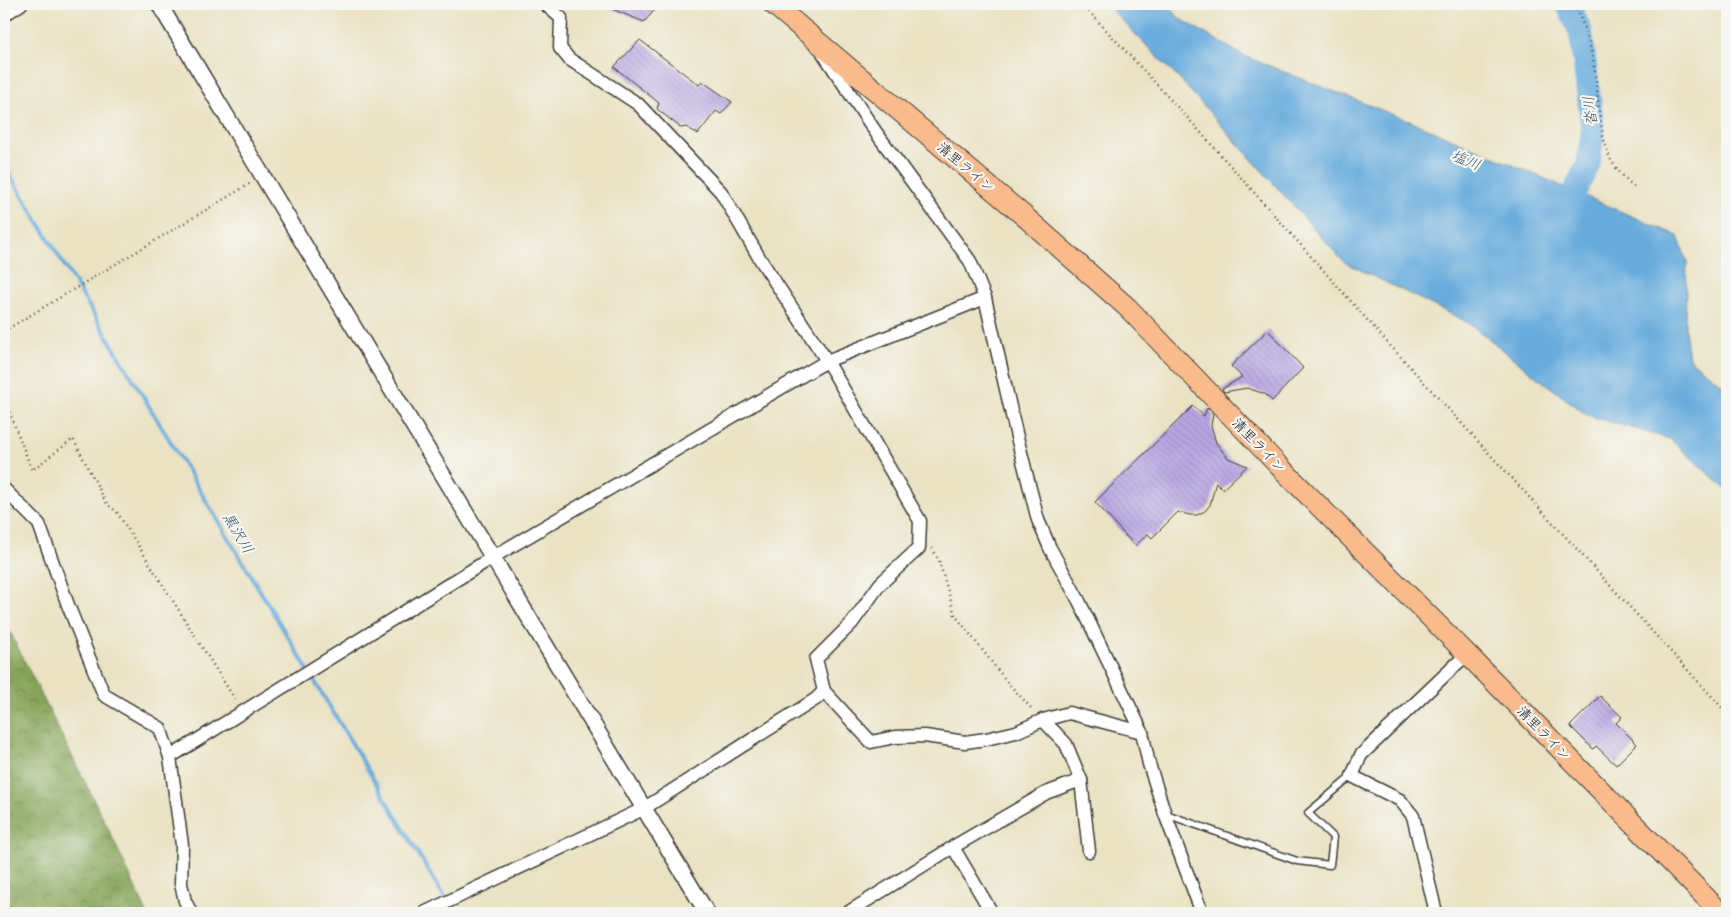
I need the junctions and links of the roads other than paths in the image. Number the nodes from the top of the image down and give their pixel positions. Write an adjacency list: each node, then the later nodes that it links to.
1 (21, 4): 5 (street)
2 (159, 4): 10 (street)
3 (546, 4): 8 (street)
4 (773, 4): 6 (highway, 清里ライン)
5 (4, 15)
6 (813, 38): 7 (street); 11 (highway, 清里ライン)
7 (985, 298): 8 (street); 14 (street)
8 (827, 362): 10 (street); 12 (street)
9 (4, 489): 15 (street)
10 (493, 558): 15 (street); 18 (street)
11 (1467, 654): 16 (street); 29 (highway, 清里ライン)
12 (824, 691): 13 (street); 18 (street)
13 (1043, 720): 14 (street); 17 (street)
14 (1142, 732): 19 (street)
15 (170, 757): 22 (street)
16 (1352, 776): 19 (lane); 28 (street)
17 (1081, 780): 20 (street); 21 (street)
18 (643, 810): 23 (street); 24 (street)
19 (1165, 814): 27 (street)
20 (953, 847): 25 (street); 26 (street)
21 (1090, 851)
22 (191, 913)
23 (424, 913)
24 (707, 913)
25 (847, 913)
26 (992, 913)
27 (1202, 913)
28 (1436, 913)
29 (1721, 913)

